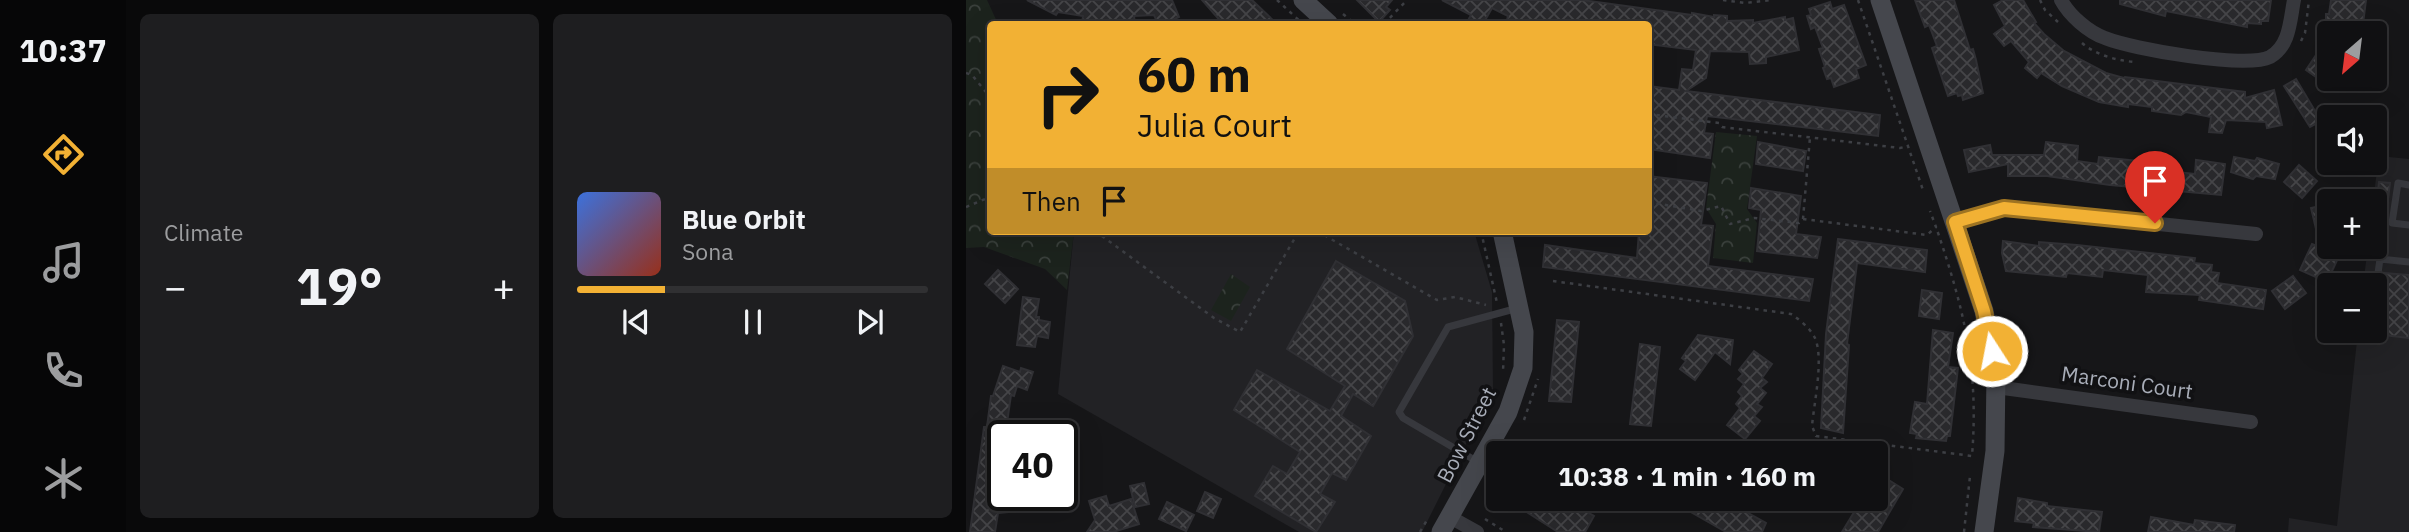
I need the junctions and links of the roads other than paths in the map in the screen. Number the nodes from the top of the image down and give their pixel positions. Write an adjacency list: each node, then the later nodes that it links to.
1 (1303, 0): 5 (street)
2 (1880, 0): 7 (street)
3 (2061, 0): 4 (street)
4 (2294, 0)
5 (1326, 21)
6 (2409, 184): 8 (lane)
7 (1955, 222): 9 (street); 14 (street)
8 (2409, 225)
9 (2256, 234)
10 (1503, 235): 13 (street, Bow Street)
11 (2409, 262): 12 (lane)
12 (2378, 273)
13 (1518, 308): 16 (street, Bow Street); 16 (lane)
14 (1996, 387): 15 (street, Marconi Court); 19 (street)
15 (2251, 422)
16 (1479, 463): 17 (street, Bow Street)
17 (1441, 520): 18 (street)
18 (1477, 532)
19 (1984, 532)

